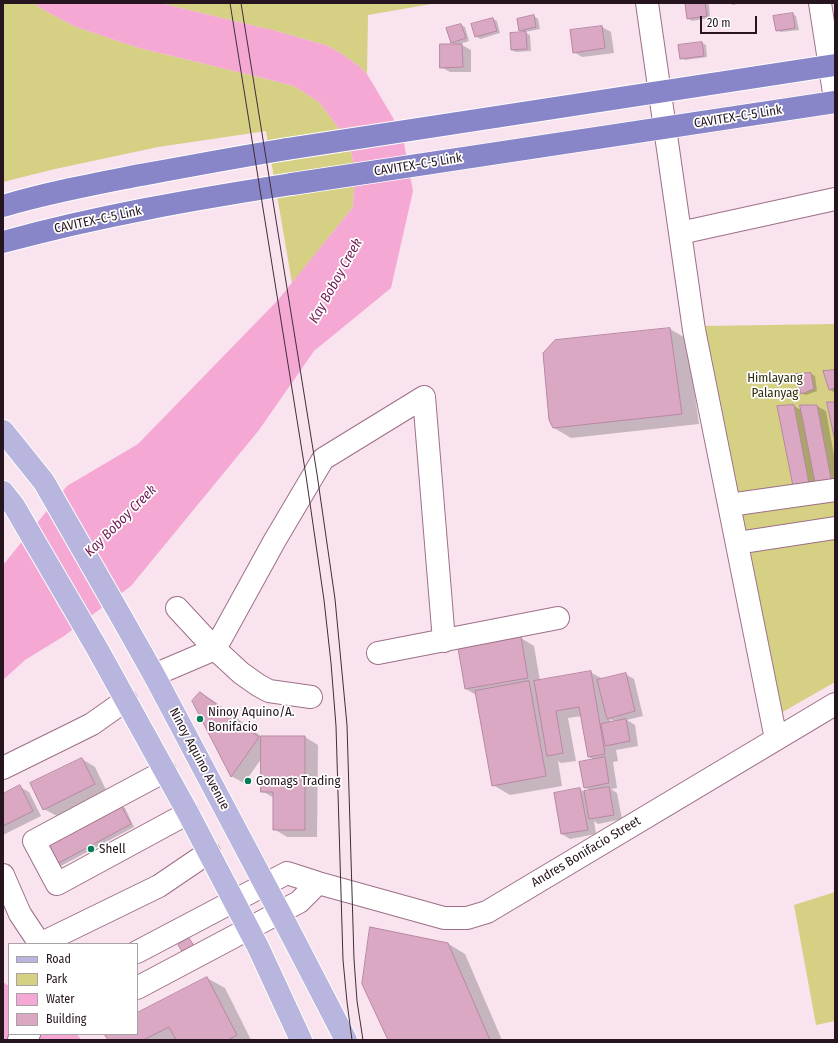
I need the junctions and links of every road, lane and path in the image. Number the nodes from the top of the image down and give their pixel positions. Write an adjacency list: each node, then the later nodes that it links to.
1 (647, 3): 8 (street)
2 (820, 3): 4 (street)
3 (835, 65): 7 (highway, bridge)
4 (835, 99)
5 (835, 102): 9 (highway, CAVITEX–C-5 Link, bridge)
6 (835, 199): 8 (street)
7 (3, 206)
8 (680, 233): 13 (street)
9 (3, 242)
10 (3, 431): 21 (main road, Ninoy Aquino Avenue)
11 (835, 490): 13 (street)
12 (8, 499): 23 (main road)
13 (729, 505): 15 (street)
14 (835, 528): 15 (street)
15 (737, 543): 25 (street)
16 (177, 608): 19 (street)
17 (558, 618): 18 (street)
18 (444, 641): 19 (street); 20 (street)
19 (215, 649): 21 (street); 22 (street)
20 (378, 653)
21 (154, 675): 32 (main road, Ninoy Aquino Avenue)
22 (311, 697)
23 (126, 700): 26 (street); 27 (main road)
24 (835, 704): 25 (street, Andres Bonifacio Street)
25 (776, 739): 31 (street, Andres Bonifacio Street)
26 (3, 768)
27 (165, 771): 28 (main road); 28 (street)
28 (188, 813): 29 (main road)
29 (209, 852): 33 (main road); 37 (street)
30 (3, 875): 36 (street)
31 (318, 883): 32 (street, Andres Bonifacio Street); 34 (street)
32 (265, 884): 33 (street, Andres Bonifacio Street); 34 (main road, Ninoy Aquino Avenue)
33 (234, 901): 35 (main road); 38 (street, Andres Bonifacio Street)
34 (280, 912): 35 (street); 41 (main road, Ninoy Aquino Avenue)
35 (249, 928): 39 (street); 40 (main road)
36 (39, 943)
37 (42, 943)
38 (138, 951)
39 (138, 987)
40 (301, 1040)
41 (346, 1040)

